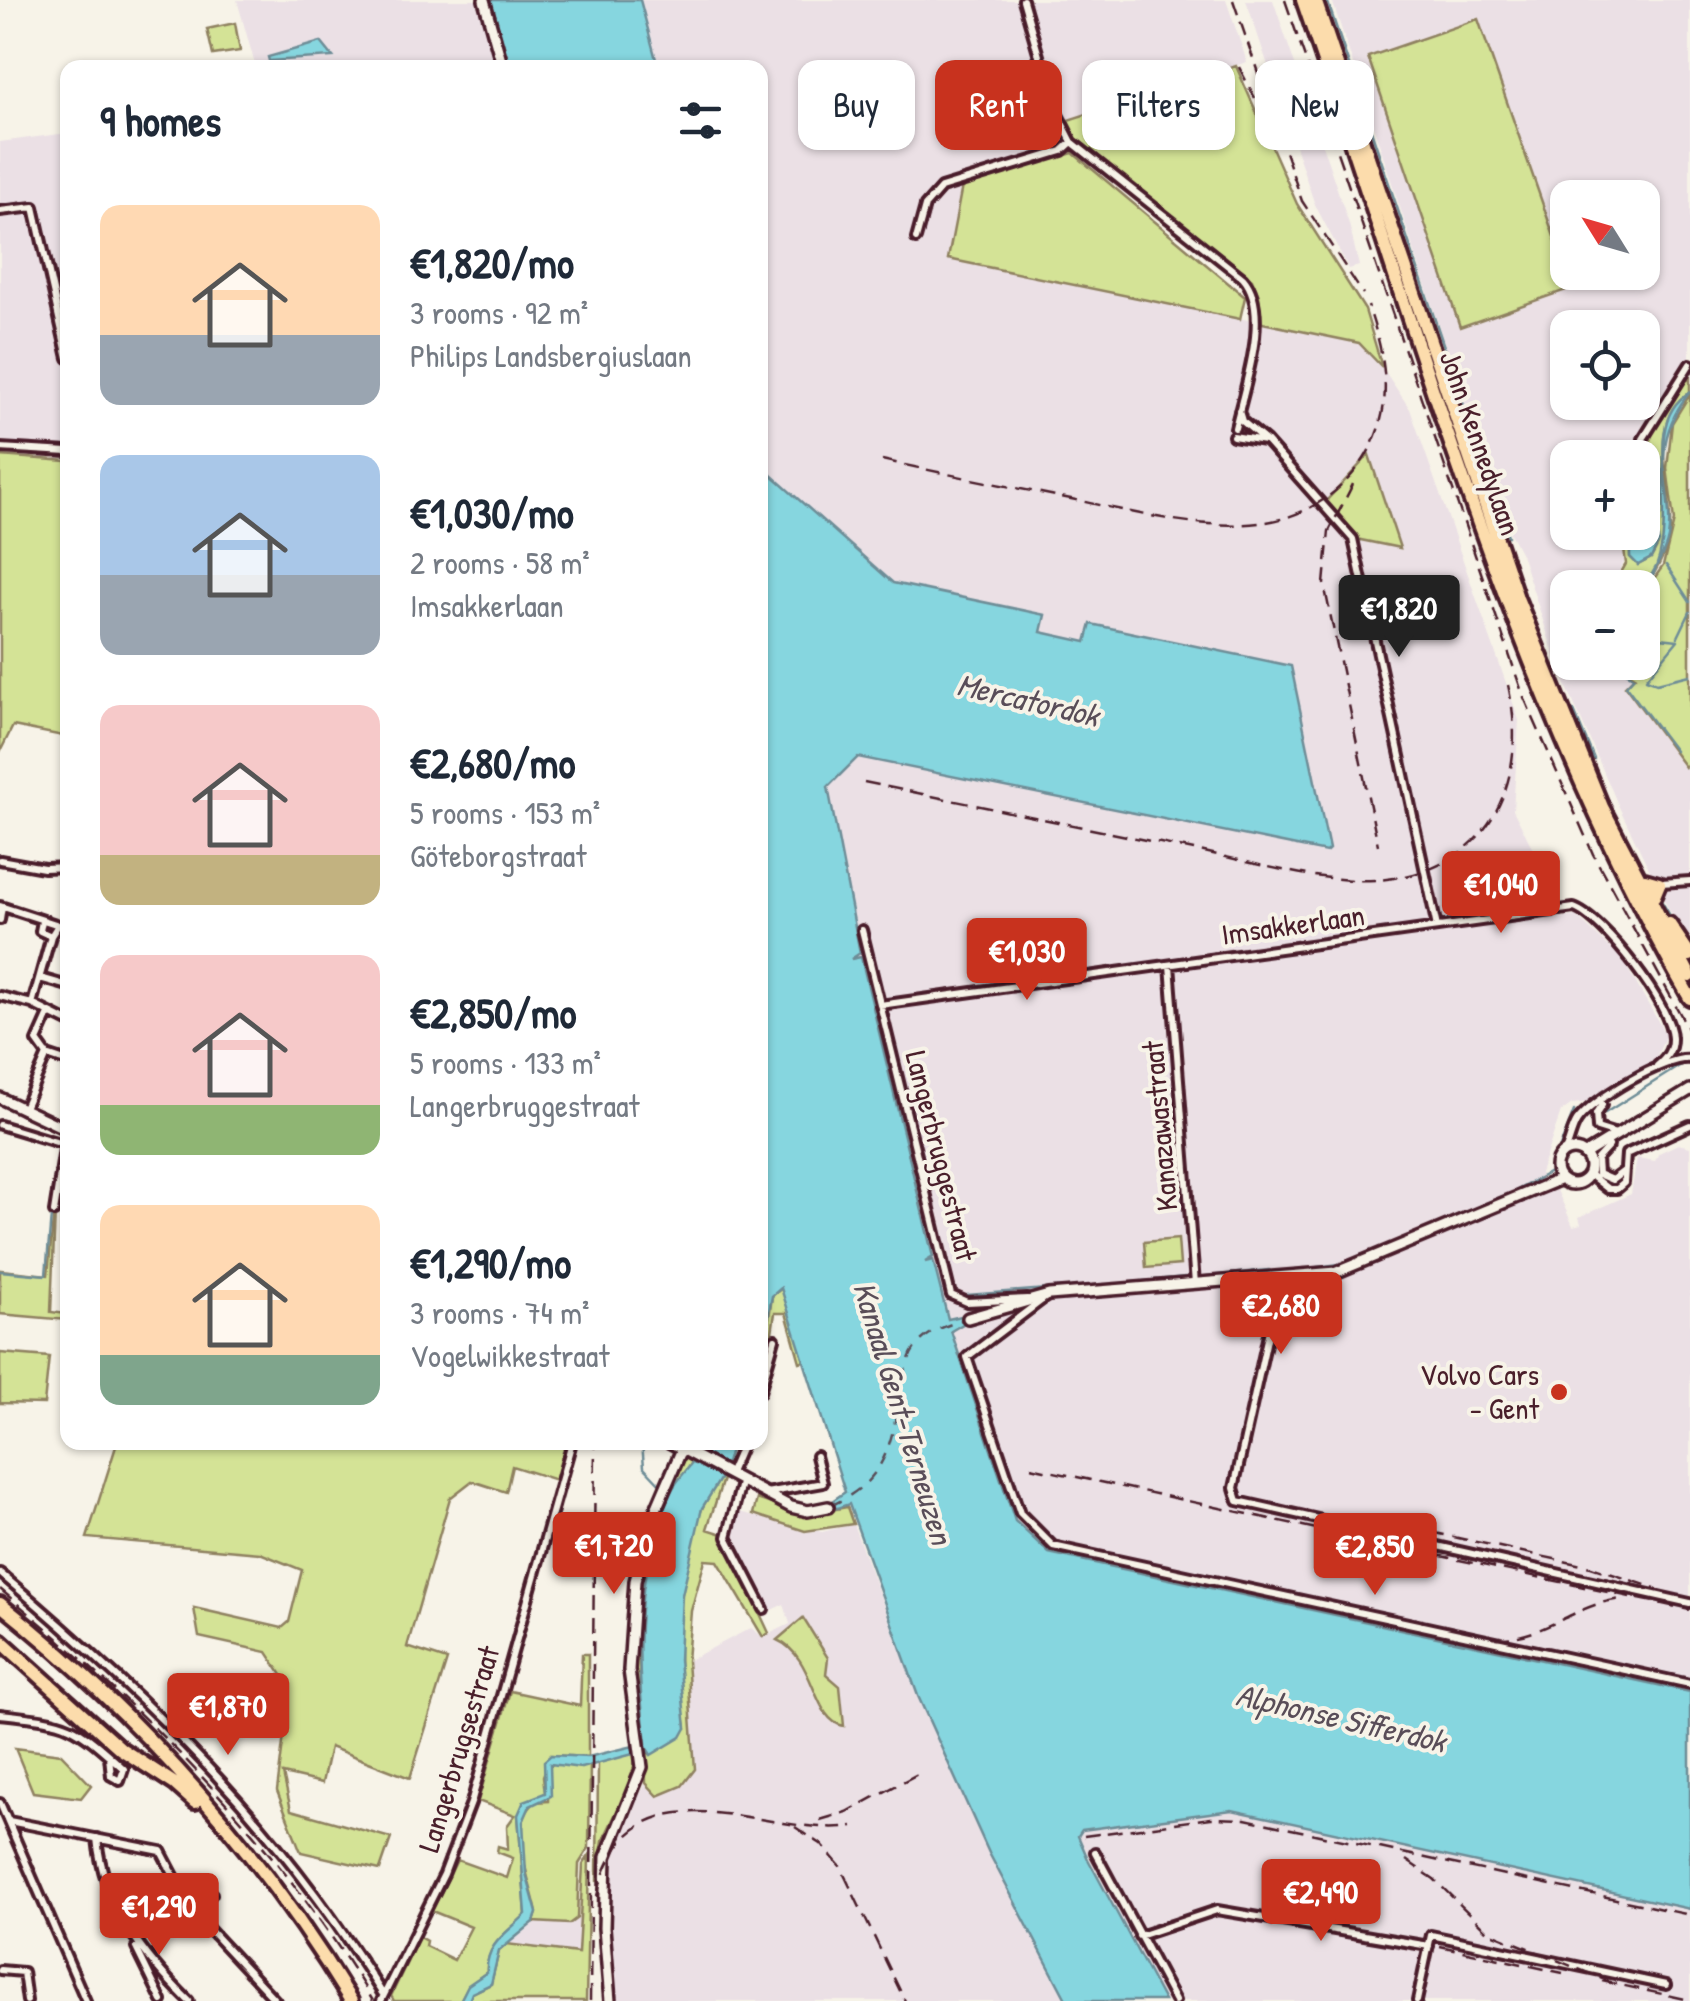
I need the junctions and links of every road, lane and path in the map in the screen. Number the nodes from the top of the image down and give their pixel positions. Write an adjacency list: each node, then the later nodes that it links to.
1 (484, 0): 5 (main road)
2 (1022, 0): 6 (street)
3 (1304, 0): 18 (highway, John Kennedylaan)
4 (1317, 0): 16 (highway, John Kennedylaan); 34 (highway, John Kennedylaan)
5 (501, 60)
6 (1072, 142): 8 (street); 11 (street)
7 (0, 212): 9 (street)
8 (916, 240)
9 (60, 322)
10 (1690, 364): 12 (street)
11 (1239, 411): 13 (street); 13 (street)
12 (1643, 439)
13 (1266, 441): 28 (street)
14 (0, 448): 15 (street)
15 (60, 452)
16 (1491, 508): 17 (highway); 19 (highway, John Kennedylaan)
17 (1516, 566)
18 (1604, 837): 38 (highway, John Kennedylaan); 41 (highway)
19 (1630, 858): 23 (highway); 33 (highway, John Kennedylaan)
20 (0, 860): 21 (street)
21 (60, 867)
22 (1690, 880): 23 (street)
23 (1653, 887): 31 (highway)
24 (1, 906): 25 (street); 26 (street)
25 (0, 920)
26 (42, 921): 27 (street); 30 (street)
27 (58, 925): 30 (street)
28 (1437, 927): 32 (street, Imsakkerlaan); 47 (street, Imsakkerlaan)
29 (862, 930): 40 (street, Langerbruggestraat)
30 (51, 936): 35 (street)
31 (1690, 955)
32 (1170, 964): 40 (street, Imsakkerlaan); 67 (street, Kanazawastraat)
33 (1690, 967)
34 (1690, 976)
35 (40, 978): 36 (street); 39 (street)
36 (60, 984)
37 (0, 996): 39 (street)
38 (1690, 998)
39 (32, 1004): 42 (street)
40 (880, 1005): 69 (street, Langerbruggestraat)
41 (1690, 1009)
42 (48, 1014): 43 (street); 44 (street)
43 (60, 1019)
44 (47, 1055): 45 (street); 51 (street)
45 (60, 1059)
46 (1690, 1059): 47 (street)
47 (1657, 1066): 50 (street)
48 (1690, 1092): 54 (main road); 58 (main road)
49 (0, 1098): 51 (main road)
50 (1606, 1098): 54 (street); 56 (street)
51 (23, 1110): 55 (main road)
52 (1690, 1125): 62 (street)
53 (0, 1126): 57 (street)
54 (1622, 1133): 60 (main road)
55 (60, 1134)
56 (1572, 1134): 59 (street); 60 (street)
57 (60, 1136)
58 (1610, 1146): 60 (main road); 62 (street)
59 (1564, 1152): 60 (main road); 64 (main road, Langerbruggestraat)
60 (1585, 1155): 63 (main road)
61 (60, 1168): 65 (street)
62 (1624, 1170): 63 (street)
63 (1589, 1174): 64 (main road)
64 (1559, 1175): 66 (main road, Langerbruggestraat)
65 (54, 1212)
66 (1282, 1276): 67 (main road, Langerbruggestraat); 83 (street)
67 (1195, 1284): 68 (main road, Langerbruggestraat)
68 (1049, 1295): 69 (main road, Langerbruggestraat); 87 (street)
69 (1030, 1298): 70 (main road)
70 (968, 1318)
71 (775, 1339): 72 (street)
72 (768, 1364)
73 (570, 1450): 105 (street, Langerbrugsestraat)
74 (683, 1450): 113 (main road)
75 (686, 1450): 78 (main road)
76 (739, 1450): 78 (street)
77 (816, 1456): 80 (street)
78 (725, 1475): 79 (main road)
79 (740, 1483): 80 (main road); 85 (street)
80 (765, 1494): 81 (main road)
81 (828, 1506)
82 (0, 1573): 105 (street)
83 (1690, 1603)
84 (0, 1604): 91 (highway)
85 (764, 1609)
86 (0, 1640): 90 (highway)
87 (1690, 1684)
88 (0, 1714): 89 (street)
89 (109, 1756)
90 (176, 1786): 91 (highway); 111 (highway)
91 (200, 1799): 112 (highway)
92 (0, 1802): 93 (street)
93 (5, 1816): 94 (street); 96 (street)
94 (37, 1827): 95 (street); 96 (street)
95 (98, 1838): 99 (street); 100 (street)
96 (19, 1844): 107 (street)
97 (1096, 1852): 101 (street)
98 (212, 1894): 99 (street)
99 (191, 1908): 110 (street)
100 (128, 1928): 108 (street); 109 (street)
101 (1140, 1936): 102 (street); 114 (street)
102 (1429, 1946): 104 (street); 115 (street)
103 (0, 1970): 106 (street)
104 (1666, 1985)
105 (381, 1998)
106 (26, 2001)
107 (86, 2001)
108 (162, 2001)
109 (189, 2001)
110 (276, 2001)
111 (342, 2001)
112 (350, 2001)
113 (610, 2001)
114 (1175, 2001)
115 (1417, 2001)

